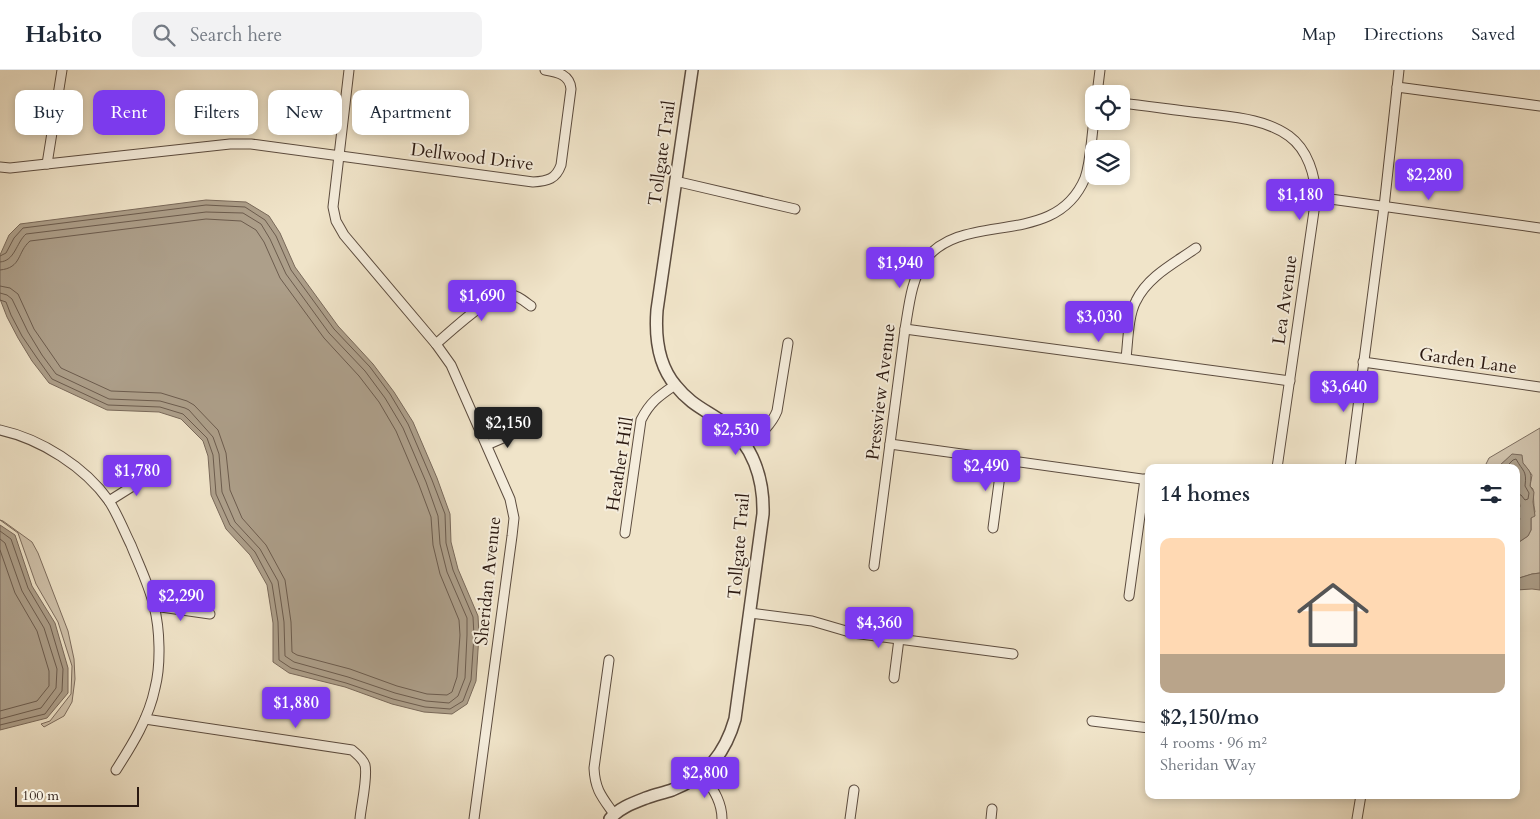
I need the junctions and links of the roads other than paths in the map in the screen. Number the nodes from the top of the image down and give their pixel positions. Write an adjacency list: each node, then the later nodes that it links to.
1 (62, 70): 13 (street)
2 (349, 70): 12 (street, Sheridan Avenue)
3 (545, 70): 12 (street, Dellwood Drive)
4 (692, 70): 15 (street, Tollgate Trail)
5 (1100, 70): 7 (street)
6 (1399, 70): 8 (street)
7 (1098, 85)
8 (1397, 87): 10 (street); 17 (street)
9 (1130, 104): 16 (street, Lea Avenue)
10 (1540, 106)
11 (1093, 130): 22 (street, Pressview Avenue)
12 (338, 156): 13 (street, Dellwood Drive); 24 (street, Sheridan Avenue)
13 (48, 164): 14 (street, Dellwood Drive)
14 (0, 167)
15 (675, 181): 18 (street); 28 (street, Tollgate Trail)
16 (1316, 197): 17 (street); 27 (street, Lea Avenue)
17 (1384, 207): 19 (street); 26 (street)
18 (795, 209)
19 (1540, 228)
20 (1196, 248): 25 (street)
21 (531, 306): 24 (street)
22 (905, 329): 25 (street); 32 (street, Pressview Avenue)
23 (788, 343): 34 (street)
24 (436, 344): 33 (street, Sheridan Avenue)
25 (1126, 358): 27 (street)
26 (1363, 362): 29 (street, Garden Lane); 37 (street)
27 (1290, 381): 36 (street, Lea Avenue)
28 (674, 385): 34 (street, Tollgate Trail); 43 (street, Heather Hill)
29 (1540, 387)
30 (0, 430): 41 (street)
31 (520, 431): 33 (street)
32 (890, 444): 35 (street); 44 (street, Pressview Avenue)
33 (487, 445): 63 (street, Sheridan Avenue)
34 (746, 446): 47 (street, Tollgate Trail)
35 (1002, 460): 39 (street); 42 (street)
36 (1278, 464)
37 (1350, 464)
38 (152, 474): 41 (street)
39 (1145, 479)
40 (1145, 492): 45 (street)
41 (109, 501): 46 (street)
42 (993, 528)
43 (625, 533)
44 (874, 566)
45 (1129, 596)
46 (154, 606): 48 (street); 53 (street)
47 (750, 613): 49 (street); 57 (street, Tollgate Trail)
48 (210, 614)
49 (899, 639): 50 (street); 52 (street)
50 (1013, 654)
51 (609, 660): 61 (street)
52 (894, 678)
53 (145, 719): 56 (street); 62 (street)
54 (1092, 721): 55 (street)
55 (1145, 728)
56 (116, 770)
57 (703, 774): 61 (street, Tollgate Trail); 64 (street)
58 (854, 790): 65 (street)
59 (1360, 799): 67 (street)
60 (992, 809): 66 (street)
61 (612, 817)
62 (360, 819)
63 (474, 819)
64 (722, 819)
65 (850, 819)
66 (991, 819)
67 (1357, 819)

